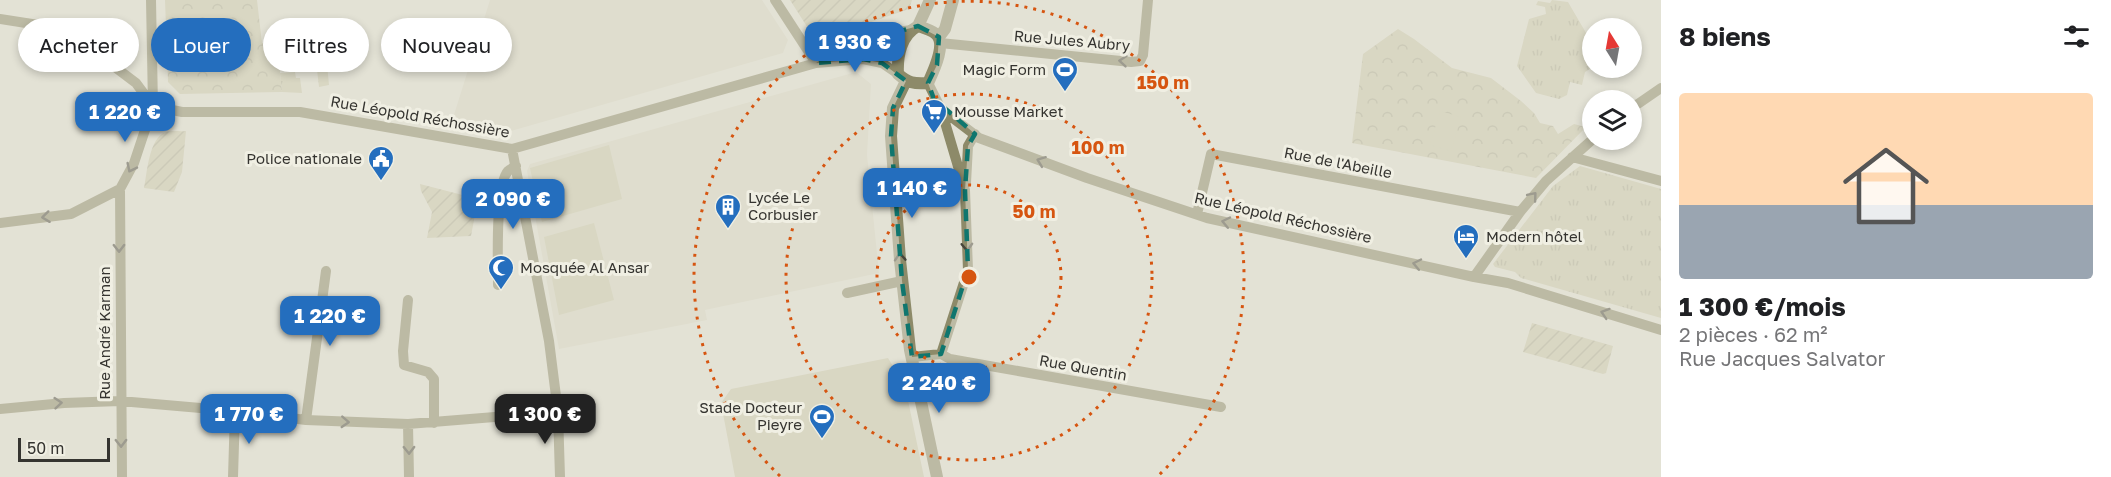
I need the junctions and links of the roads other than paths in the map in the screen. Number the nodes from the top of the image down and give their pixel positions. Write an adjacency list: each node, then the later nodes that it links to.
1 (151, 0): 14 (street)
2 (775, 0): 9 (street)
3 (930, 0): 7 (street)
4 (953, 0): 8 (street)
5 (1148, 0): 8 (street, Rue Jules Aubry, one-way to 8)
6 (0, 20): 14 (street)
7 (914, 28): 8 (street); 9 (street, Rue Léopold Réchossière); 10 (street)
8 (940, 40): 11 (street)
9 (816, 63): 10 (street, Rue Léopold Réchossière); 18 (street, Rue Léopold Réchossière)
10 (902, 78): 11 (street); 29 (street, one-way to 10)
11 (928, 83): 15 (street, Rue Léopold Réchossière)
12 (1661, 88): 13 (street)
13 (1642, 101)
14 (153, 106): 18 (street, Rue Léopold Réchossière); 22 (street, one-way to 22)
15 (941, 109): 16 (street, Rue Léopold Réchossière); 23 (street)
16 (975, 134): 23 (street); 25 (street, Rue Léopold Réchossière, one-way to 16)
17 (1582, 148): 19 (street)
18 (512, 149): 20 (street)
19 (1572, 157): 21 (street); 24 (street, one-way to 19)
20 (516, 166): 30 (street); 40 (street)
21 (1661, 181)
22 (120, 189): 26 (street, one-way to 26); 36 (street, Rue André Karman, one-way to 36)
23 (965, 190): 34 (street, one-way to 34)
24 (1520, 212): 25 (street, Rue de l'Abeille); 28 (street)
25 (1197, 214): 28 (street, Rue Léopold Réchossière, one-way to 25)
26 (0, 223)
27 (326, 271): 41 (street)
28 (1474, 277): 33 (street, Rue Léopold Réchossière, one-way to 28)
29 (902, 281): 31 (street); 35 (street)
30 (498, 285)
31 (847, 293)
32 (408, 300): 42 (street)
33 (1661, 330)
34 (941, 354): 35 (street); 37 (street, Rue Quentin)
35 (912, 357): 48 (street)
36 (120, 400): 38 (street, one-way to 36); 39 (street); 44 (street, Rue André Karman, one-way to 44)
37 (1221, 407)
38 (0, 409)
39 (235, 411): 41 (street); 45 (street)
40 (558, 412): 42 (street); 47 (street)
41 (306, 420): 43 (street, one-way to 43)
42 (434, 423): 43 (street)
43 (408, 424): 46 (street, one-way to 46)
44 (122, 477)
45 (233, 477)
46 (409, 477)
47 (560, 477)
48 (937, 477)

